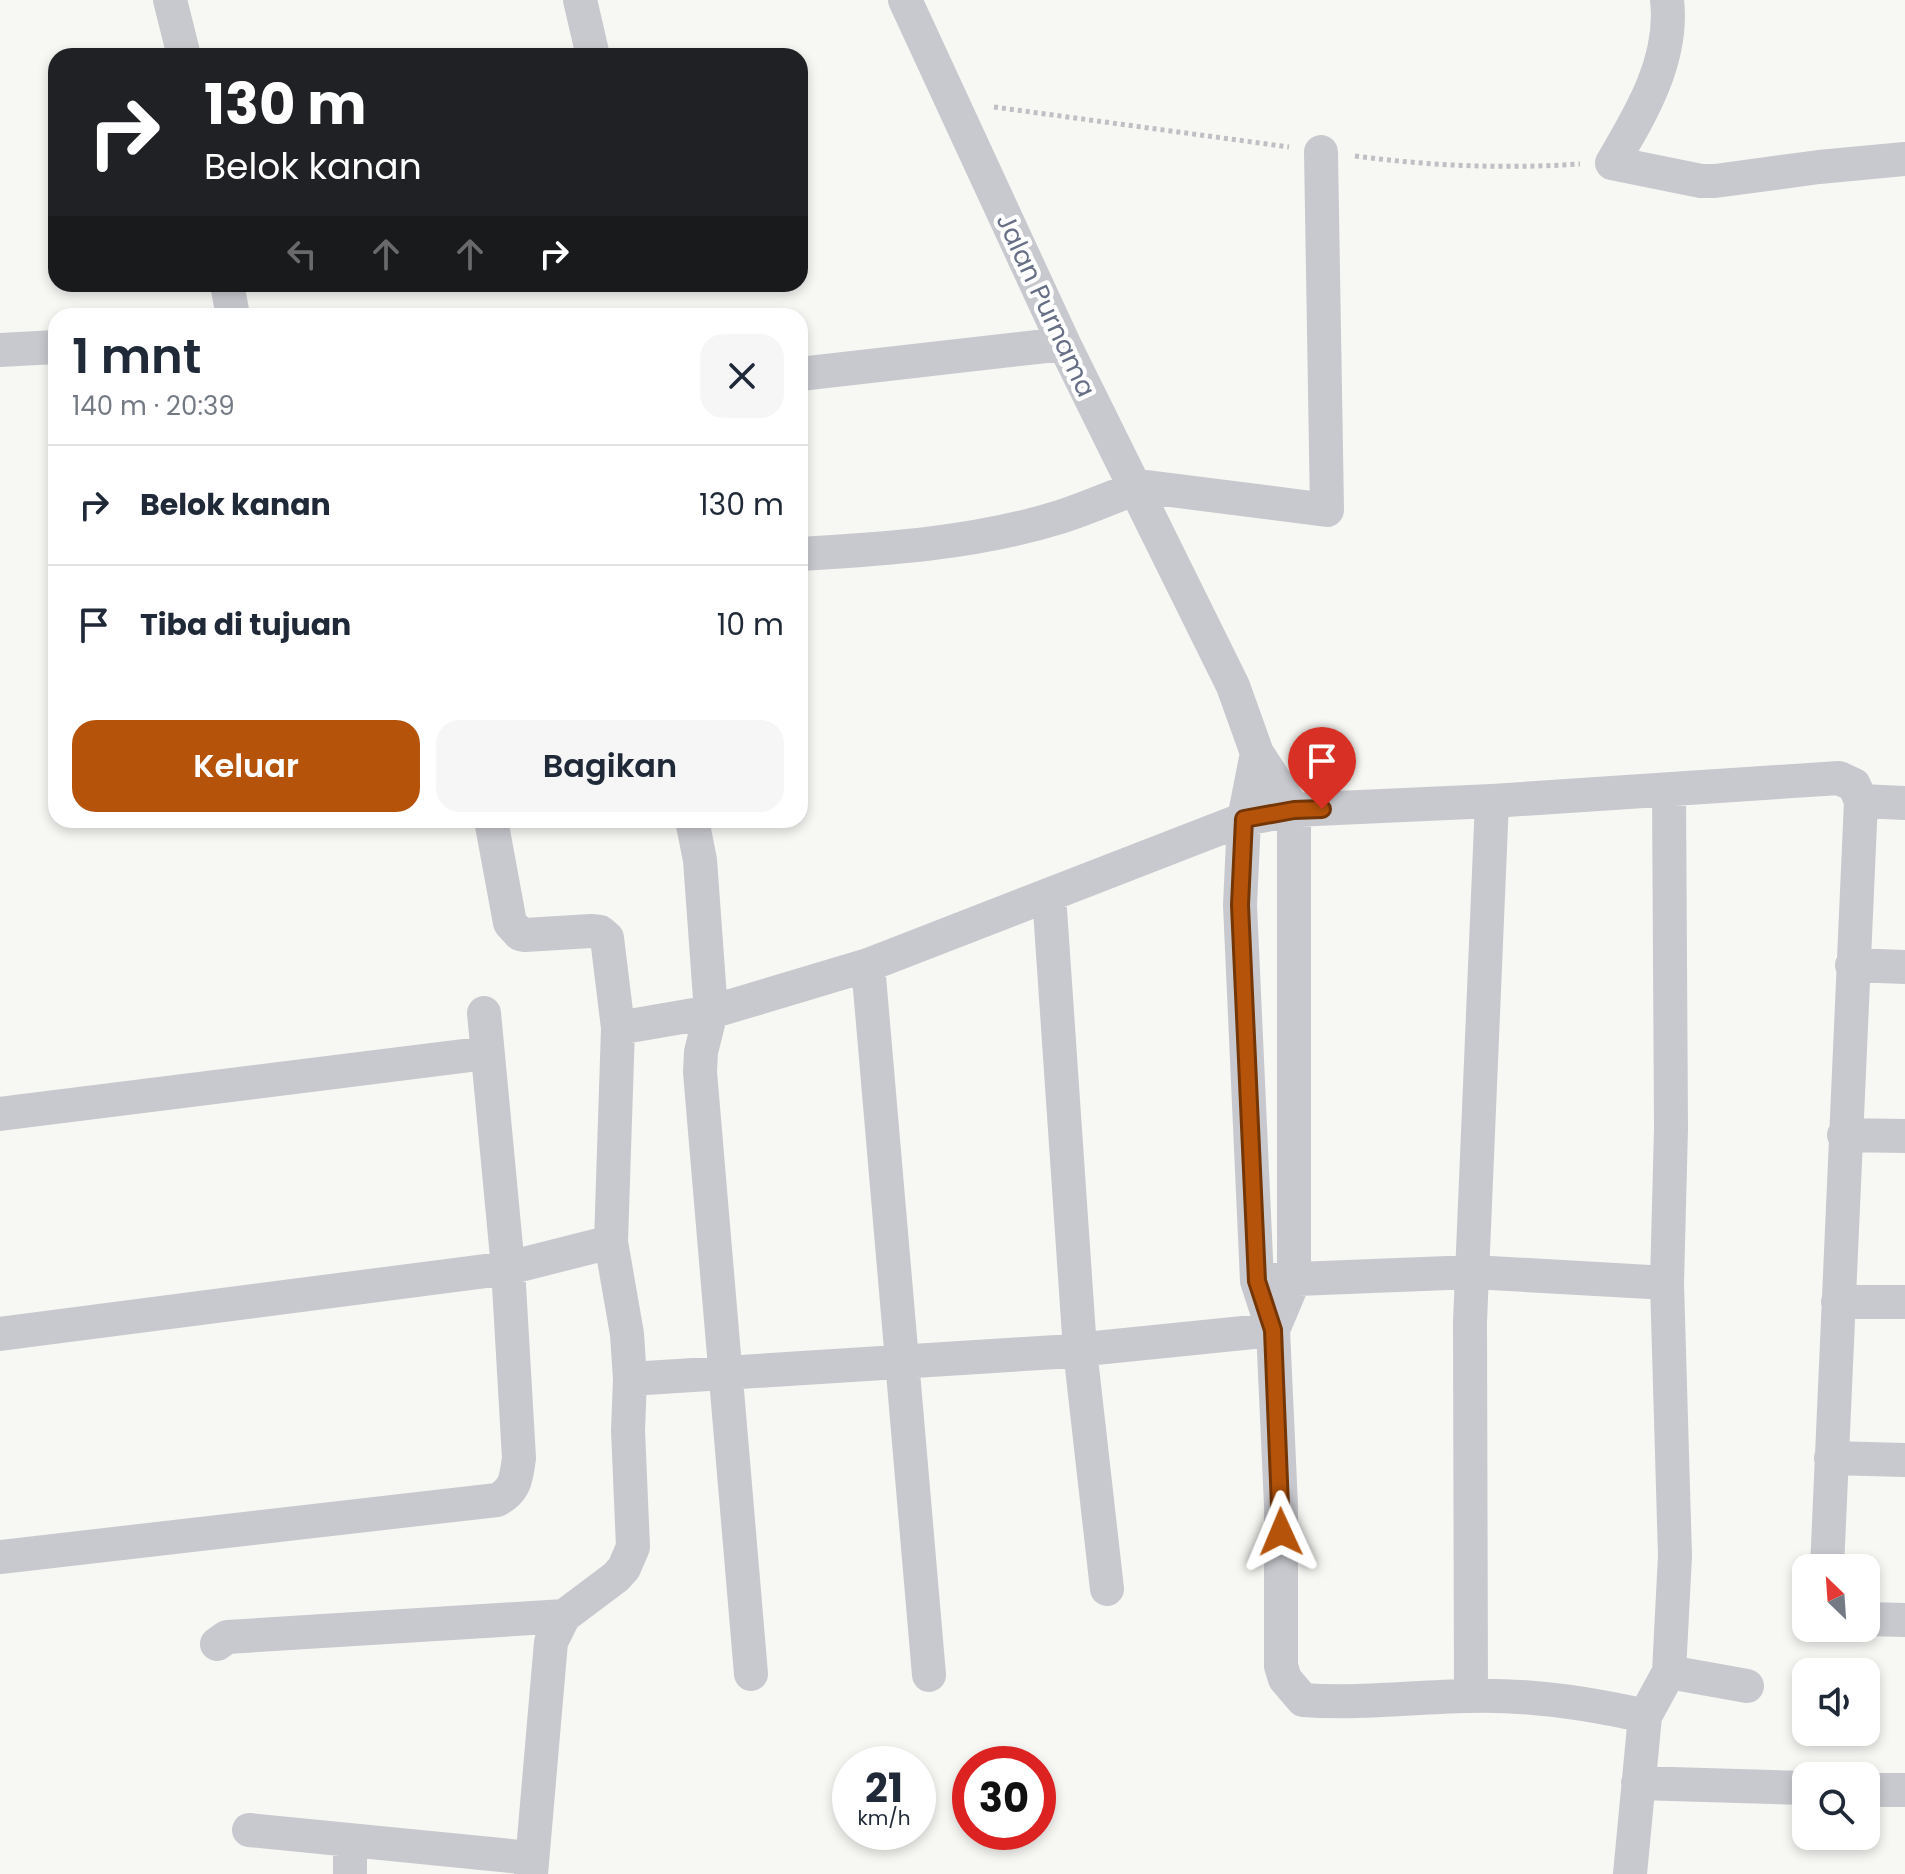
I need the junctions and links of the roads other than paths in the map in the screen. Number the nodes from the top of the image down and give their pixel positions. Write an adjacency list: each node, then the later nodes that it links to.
1 (170, 0): 5 (street)
2 (580, 0): 6 (street)
3 (905, 0): 9 (street, Jalan Purnama)
4 (1667, 0): 8 (street)
5 (182, 48)
6 (591, 48)
7 (1321, 152): 13 (street)
8 (1905, 159)
9 (1064, 344): 12 (street); 13 (street, Jalan Purnama)
10 (48, 347): 11 (street)
11 (0, 350)
12 (808, 373)
13 (1134, 489): 14 (street); 15 (street, Jalan Purnama)
14 (808, 554)
15 (1257, 753): 20 (street, Jalan Purnama); 21 (street)
16 (1669, 790): 17 (street); 18 (street); 40 (street)
17 (1492, 801): 20 (street); 37 (street)
18 (1861, 801): 19 (street); 26 (street)
19 (1905, 803)
20 (1294, 810): 21 (street); 38 (street)
21 (1244, 819): 24 (street); 39 (street)
22 (492, 828): 30 (street)
23 (694, 828): 28 (street)
24 (1049, 895): 25 (street); 45 (street)
25 (868, 965): 28 (street); 46 (street)
26 (1852, 965): 27 (street); 33 (street)
27 (1905, 967)
28 (711, 1012): 30 (street); 47 (street)
29 (484, 1013): 31 (street)
30 (618, 1028): 35 (street)
31 (487, 1053): 32 (street); 36 (street)
32 (0, 1114)
33 (1844, 1135): 34 (street); 41 (street)
34 (1905, 1136)
35 (611, 1242): 36 (street); 48 (street)
36 (508, 1268): 44 (street); 52 (street)
37 (1473, 1272): 38 (street); 40 (street); 62 (street)
38 (1294, 1280): 39 (street); 43 (street)
39 (1257, 1281): 43 (street)
40 (1667, 1283): 58 (street)
41 (1838, 1302): 42 (street); 49 (street)
42 (1905, 1302)
43 (1273, 1330): 45 (street); 62 (street)
44 (0, 1334)
45 (1080, 1350): 46 (street); 53 (street)
46 (900, 1361): 47 (street); 60 (street)
47 (726, 1371): 48 (street); 59 (street)
48 (630, 1379): 54 (street)
49 (1831, 1458): 50 (street); 51 (street)
50 (1905, 1460)
51 (1828, 1554)
52 (0, 1557)
53 (1107, 1589)
54 (564, 1616): 57 (street); 70 (street)
55 (1880, 1619): 56 (street)
56 (1905, 1620)
57 (217, 1644)
58 (1669, 1672): 61 (street); 63 (street)
59 (751, 1674)
60 (929, 1675)
61 (1747, 1686)
62 (1471, 1695): 63 (street)
63 (1645, 1716): 64 (street)
64 (1638, 1783): 65 (street); 71 (street)
65 (1792, 1788)
66 (1880, 1790): 67 (street)
67 (1905, 1790)
68 (249, 1830): 69 (street)
69 (350, 1857): 70 (street)
70 (531, 1866)
71 (1630, 1874)

